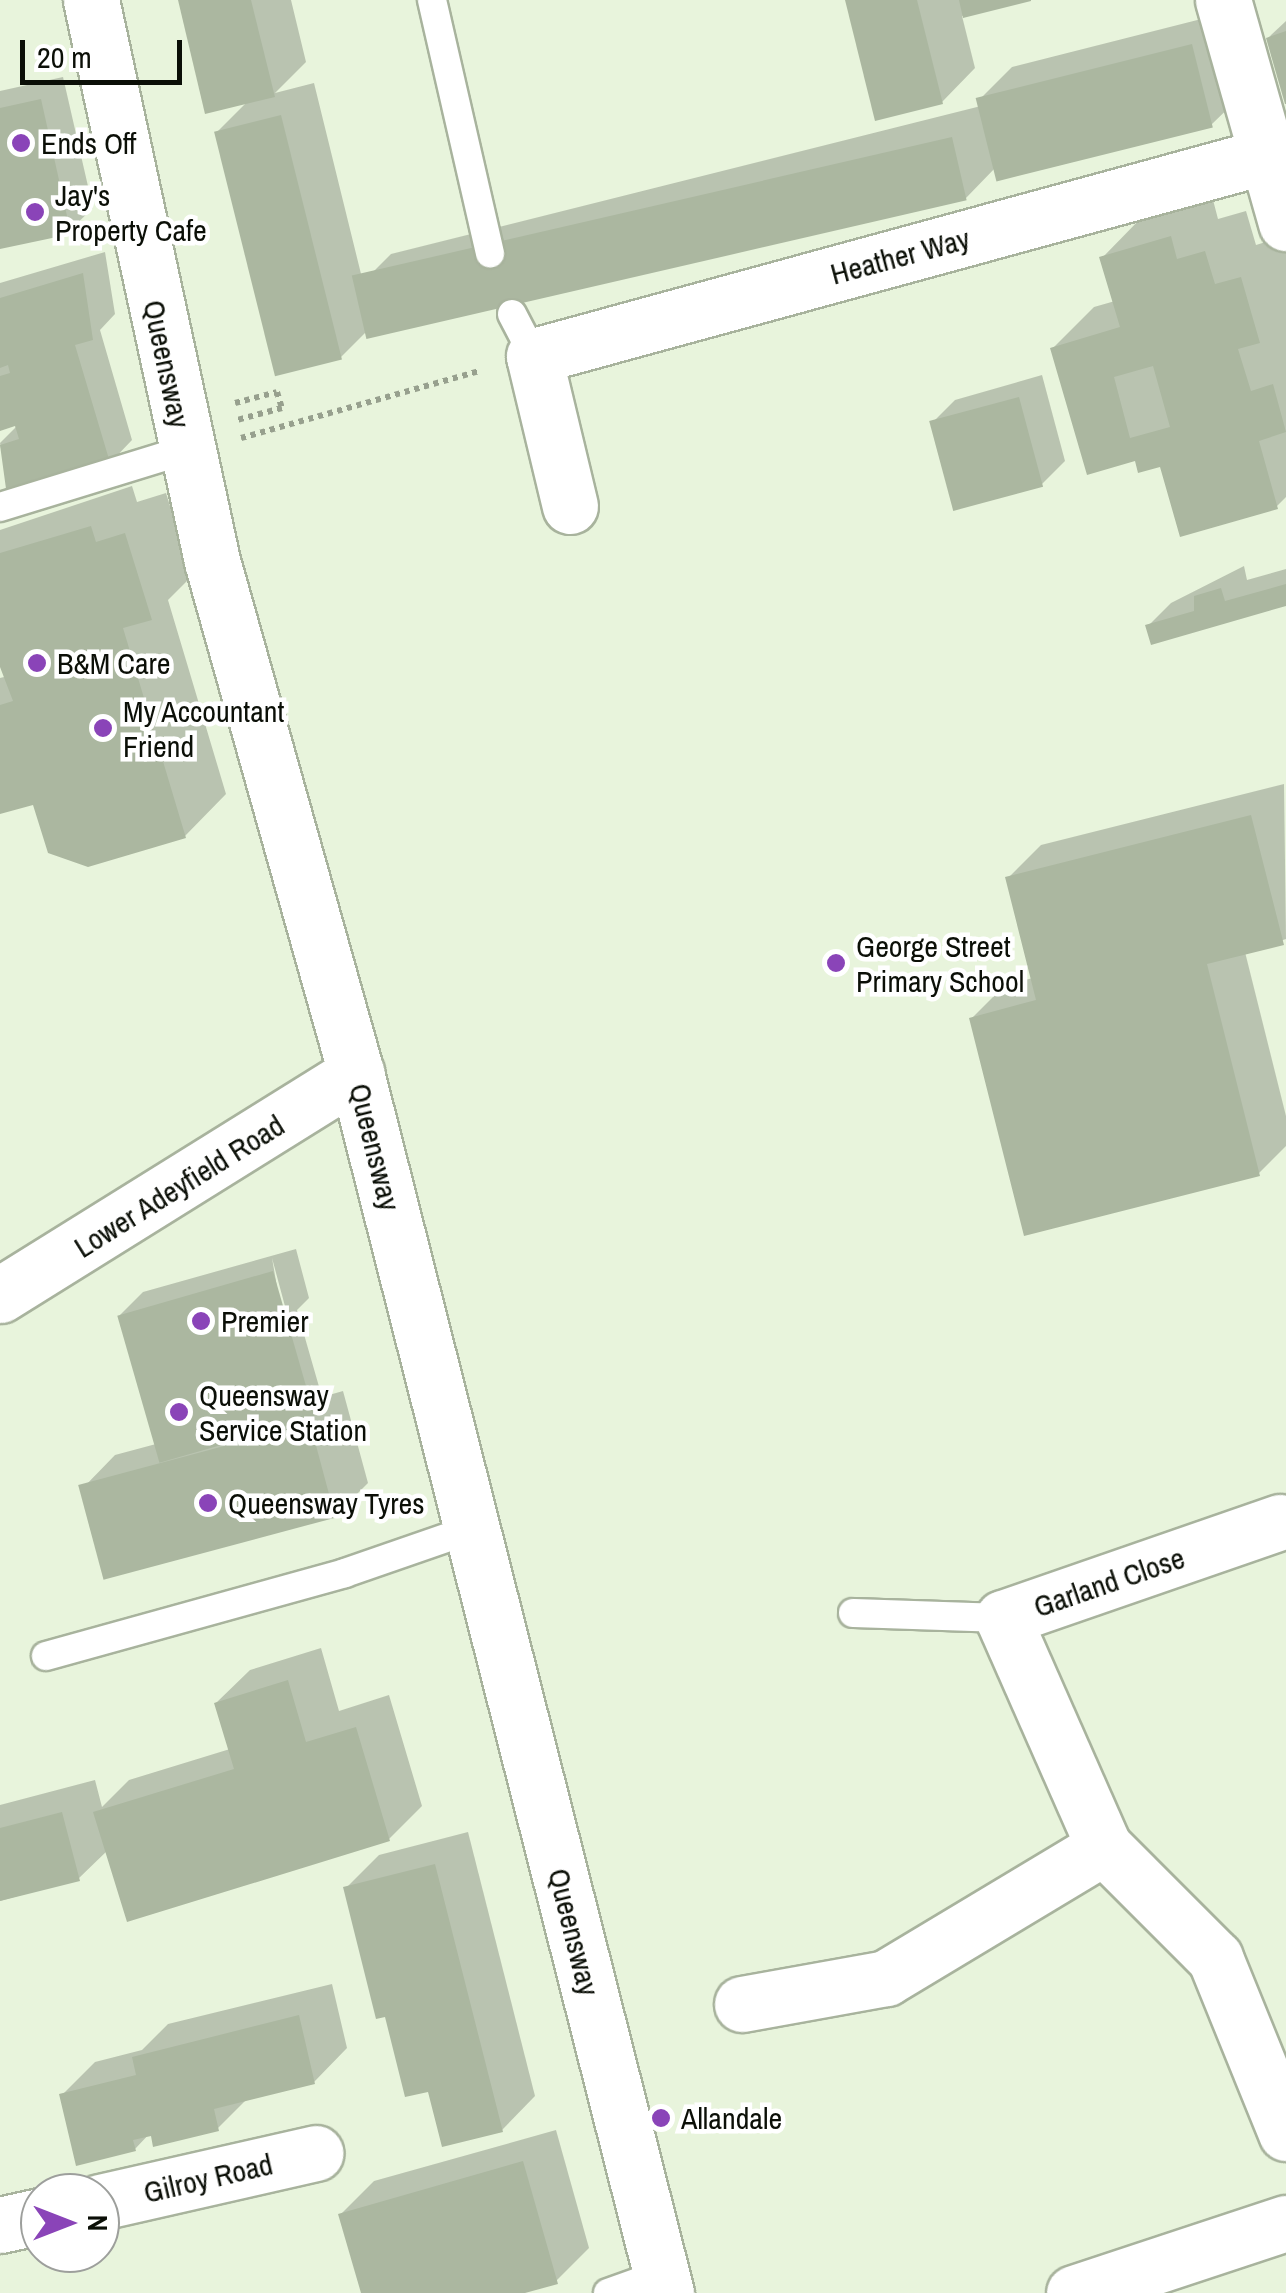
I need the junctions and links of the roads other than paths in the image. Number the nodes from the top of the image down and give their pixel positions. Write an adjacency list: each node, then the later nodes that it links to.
1 (91, 0): 7 (street, Queensway)
2 (432, 0): 6 (lane)
3 (1223, 0): 4 (street)
4 (1266, 156): 5 (street); 8 (street, Heather Way)
5 (1286, 224)
6 (490, 253)
7 (185, 450): 9 (lane); 10 (street, Queensway)
8 (570, 506)
9 (0, 507)
10 (356, 1074): 11 (street, Lower Adeyfield Road); 13 (street, Queensway)
11 (0, 1295)
12 (1280, 1522): 15 (street, Garland Close)
13 (469, 1530): 16 (lane); 23 (street, Queensway)
14 (853, 1613): 15 (lane)
15 (1004, 1618): 17 (street, Garland Close)
16 (46, 1656)
17 (1104, 1846): 18 (street); 19 (street, Garland Close)
18 (742, 2004)
19 (1286, 2133)
20 (316, 2153): 21 (street, Gilroy Road)
21 (120, 2197)
22 (1286, 2223): 25 (street)
23 (663, 2283): 24 (lane)
24 (608, 2293)
25 (1074, 2293)

